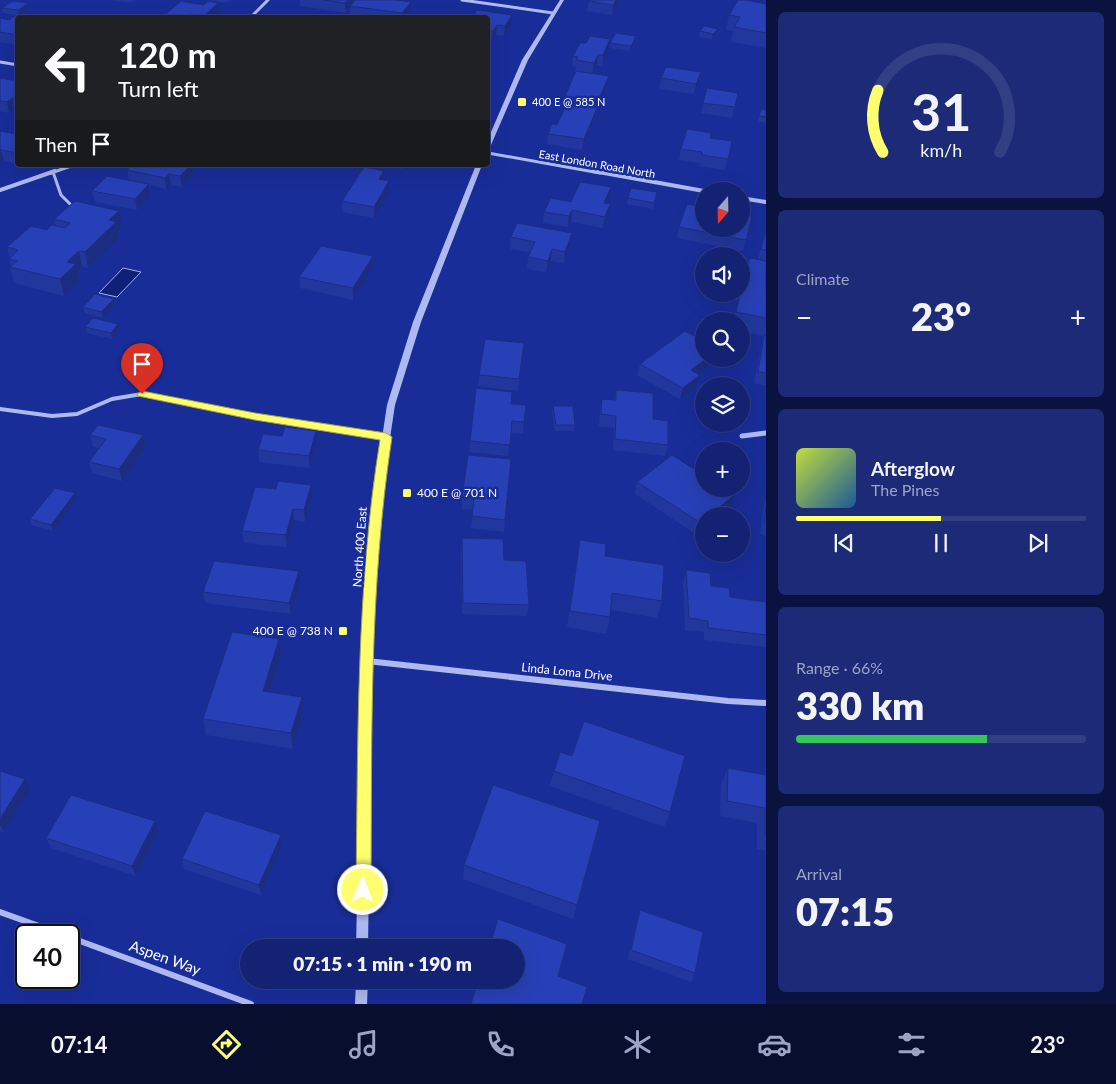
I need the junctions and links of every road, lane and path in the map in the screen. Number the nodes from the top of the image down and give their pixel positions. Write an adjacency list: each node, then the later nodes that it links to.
1 (268, 0): 5 (street)
2 (462, 0): 4 (street)
3 (562, 0): 4 (street)
4 (553, 13): 8 (street)
5 (253, 15)
6 (0, 62): 7 (street)
7 (15, 64)
8 (490, 140)
9 (490, 154): 14 (street, East London Road North)
10 (68, 167): 12 (street)
11 (478, 167): 21 (street, North 400 East)
12 (53, 172): 13 (street); 17 (lane)
13 (0, 190)
14 (695, 190)
15 (750, 199): 16 (street)
16 (766, 202)
17 (72, 206)
18 (0, 409): 21 (lane)
19 (766, 433): 20 (street)
20 (742, 436)
21 (386, 437): 22 (street, North 400 East)
22 (366, 661): 23 (street, Linda Loma Drive); 26 (street, North 400 East)
23 (766, 703)
24 (0, 912): 25 (street)
25 (33, 924)
26 (362, 939)
27 (80, 941): 29 (street, Aspen Way)
28 (362, 989): 30 (street)
29 (251, 1004)
30 (361, 1004)

